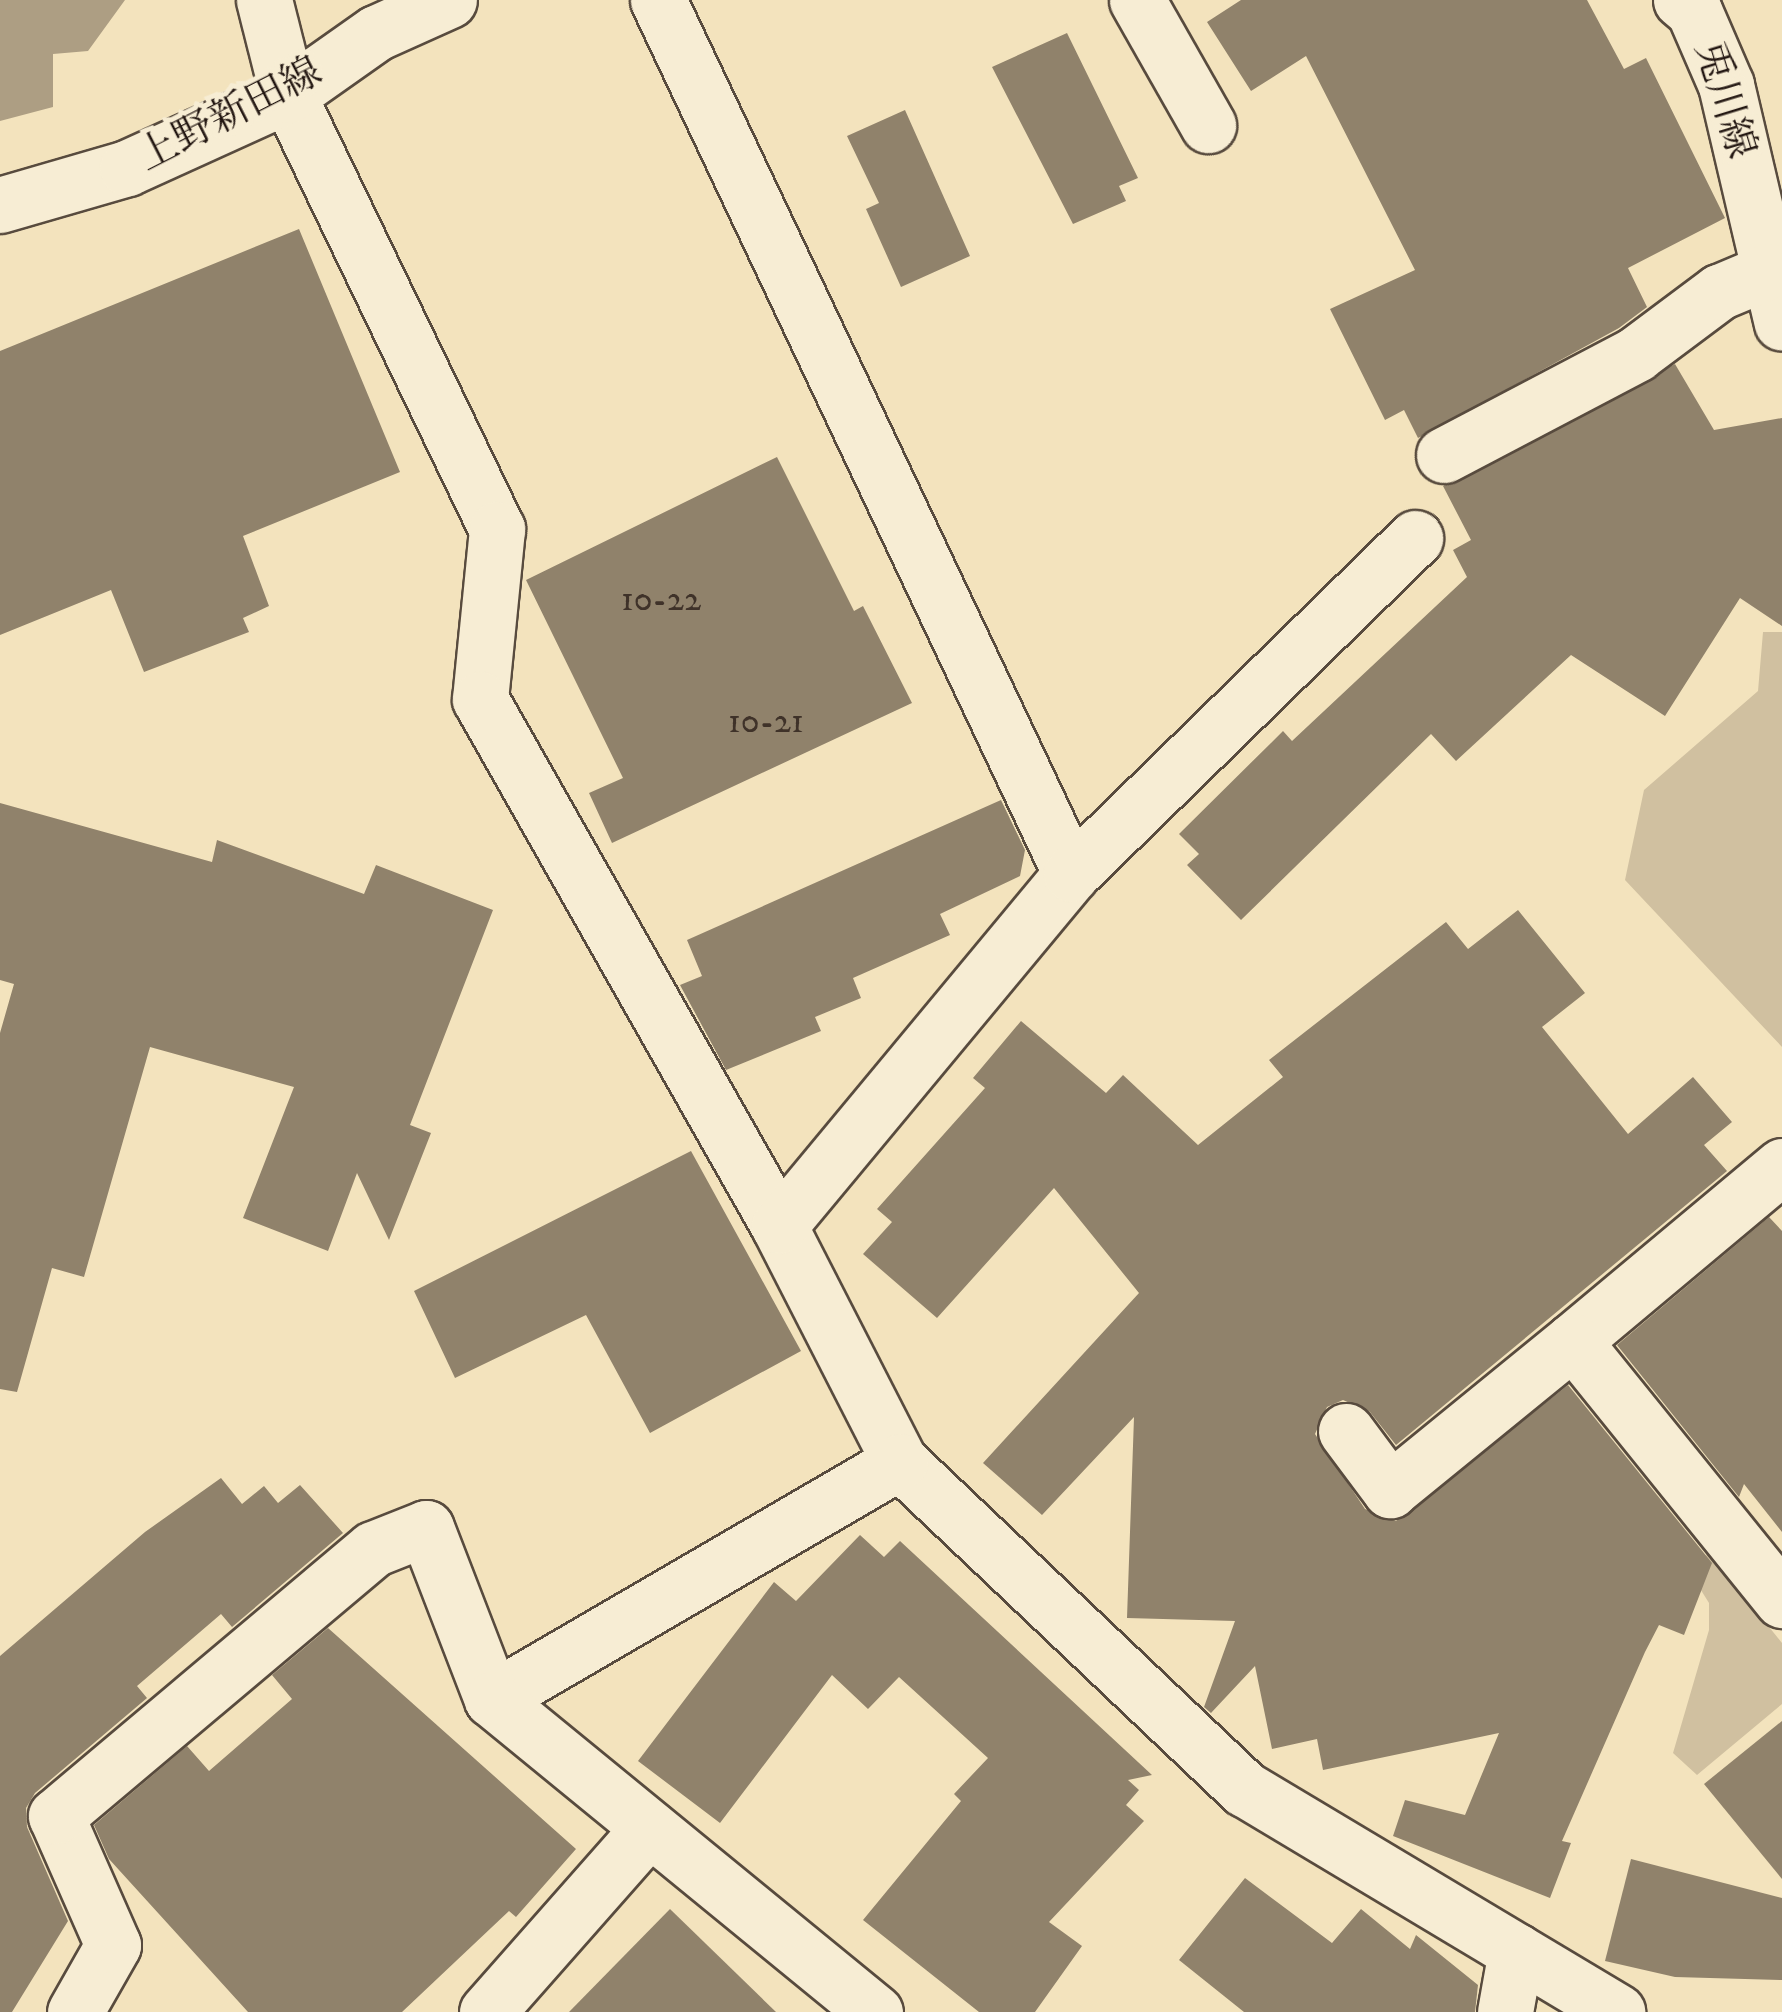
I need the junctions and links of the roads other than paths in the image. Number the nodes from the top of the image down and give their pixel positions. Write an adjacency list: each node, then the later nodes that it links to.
1 (264, 0): 6 (street)
2 (449, 0): 6 (street, 上野新田線)
3 (658, 0): 13 (street)
4 (1137, 0): 7 (street)
5 (1681, 0): 9 (street, 兎川線)
6 (288, 95): 8 (street, 上野新田線); 15 (street)
7 (1208, 125)
8 (0, 205)
9 (1769, 271): 10 (street, 兎川線); 11 (street)
10 (1782, 323)
11 (1444, 455)
12 (1415, 538): 13 (street)
13 (1071, 874): 15 (street)
14 (1782, 1166): 16 (street)
15 (779, 1226): 18 (street)
16 (1574, 1341): 17 (street); 19 (street)
17 (1346, 1431)
18 (900, 1462): 20 (street); 22 (street)
19 (1782, 1600)
20 (492, 1699): 21 (street); 23 (street)
21 (648, 1828): 24 (street); 25 (street)
22 (1516, 1951): 26 (street); 27 (street)
23 (75, 2012)
24 (487, 2012)
25 (875, 2012)
26 (1505, 2012)
27 (1616, 2012)

